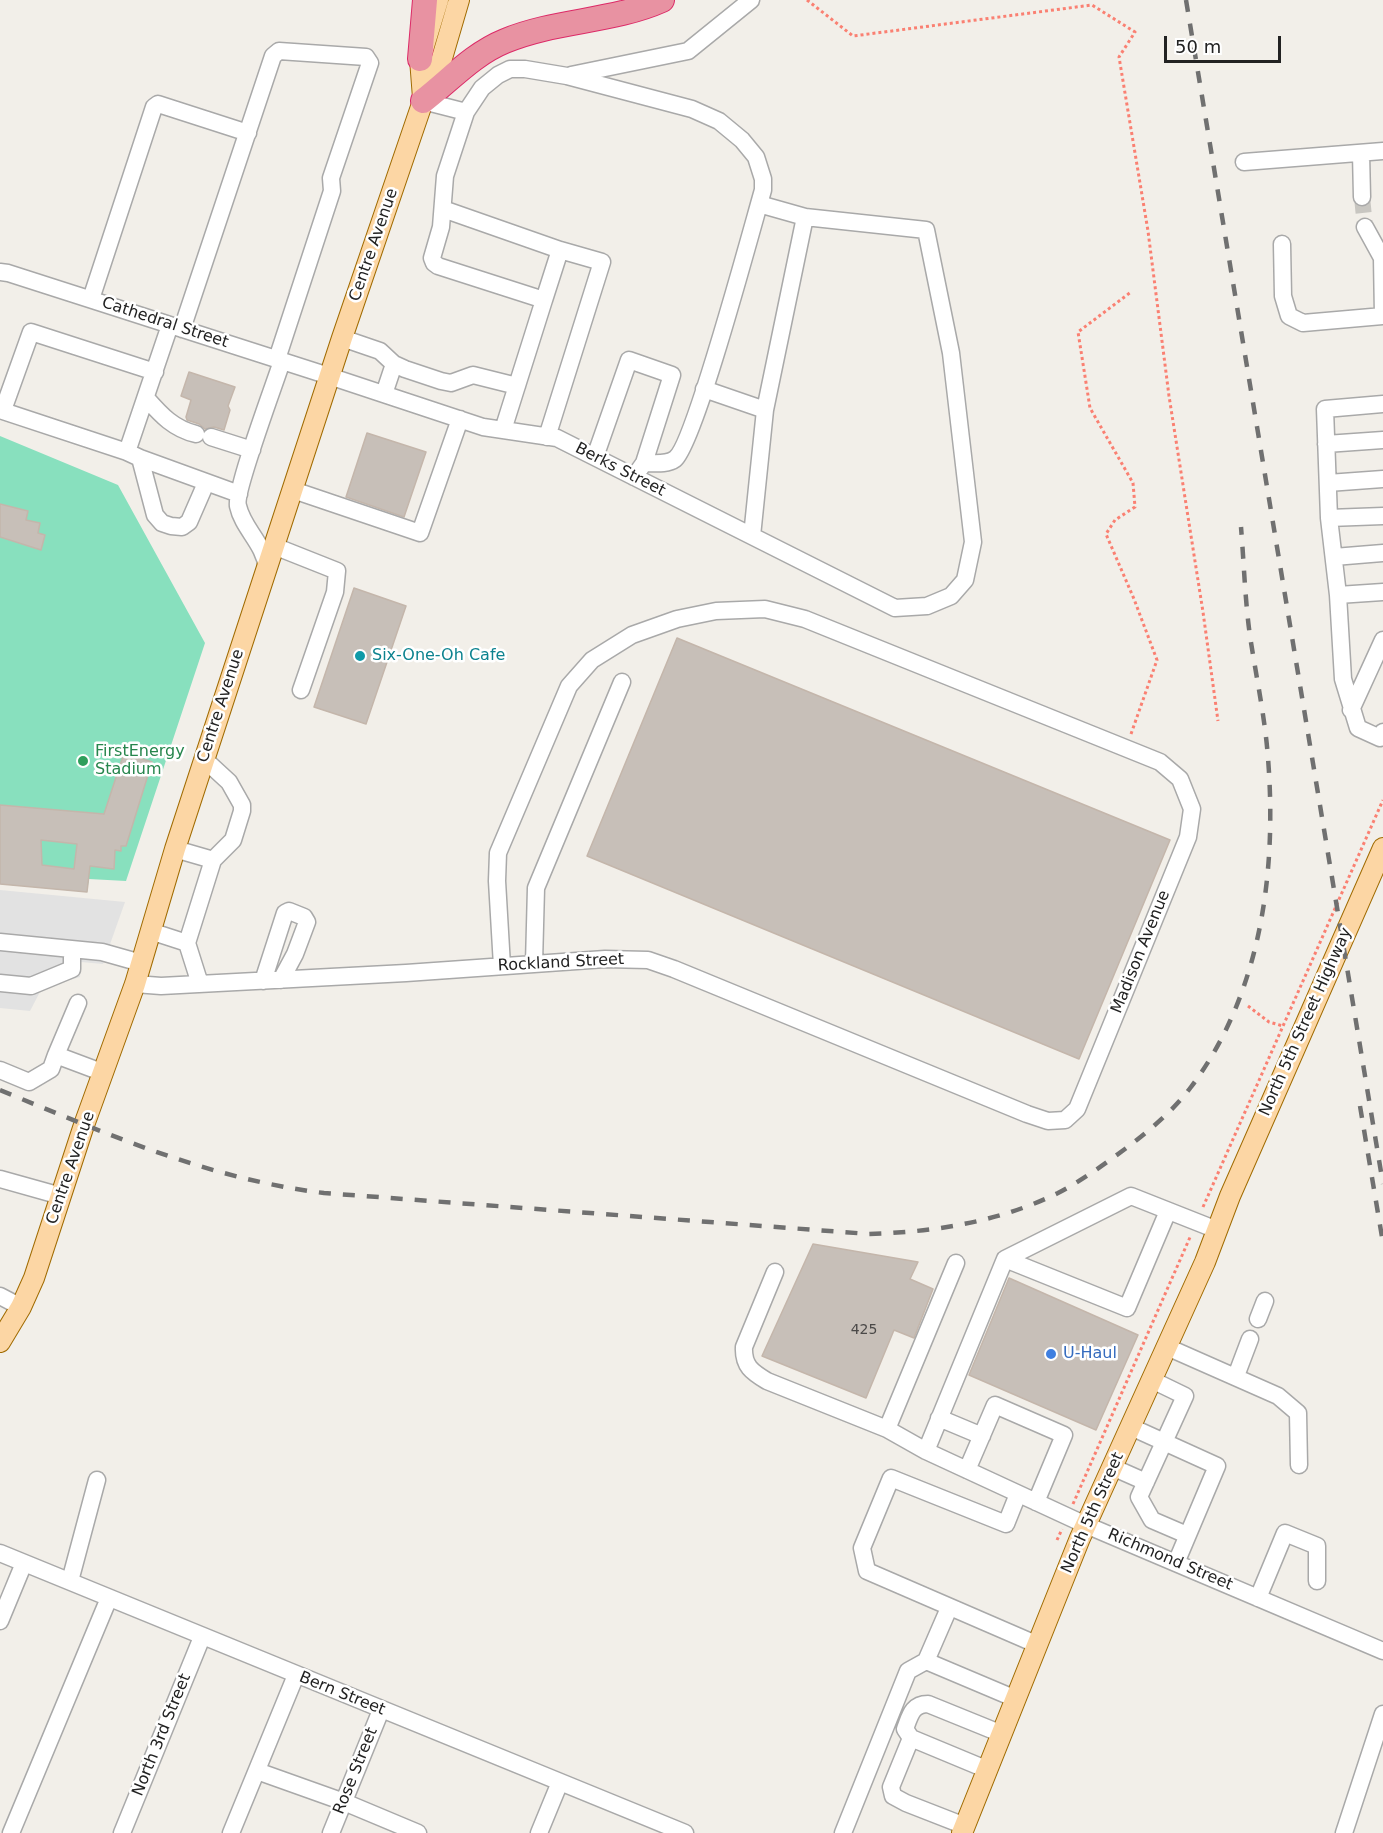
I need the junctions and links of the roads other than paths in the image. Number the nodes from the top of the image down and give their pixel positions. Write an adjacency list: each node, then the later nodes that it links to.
1 (425, 0): 6 (highway)
2 (438, 0): 6 (main road, Centre Avenue)
3 (459, 0): 8 (main road, Centre Avenue)
4 (662, 0): 8 (highway)
5 (751, 0): 7 (street)
6 (420, 59): 8 (main road, Centre Avenue)
7 (567, 76): 9 (street); 15 (street)
8 (423, 101): 9 (street); 26 (main road, Centre Avenue)
9 (466, 112): 16 (street)
10 (248, 133): 23 (street); 25 (street); 27 (street)
11 (1383, 151): 12 (street)
12 (1361, 153): 13 (street); 14 (street)
13 (1244, 162)
14 (1362, 197)
15 (759, 204): 17 (street); 32 (street)
16 (443, 209): 21 (street); 24 (street)
17 (805, 217): 37 (street); 55 (street, Berks Street)
18 (1365, 227): 20 (street)
19 (1282, 244): 20 (street)
20 (1380, 248)
21 (560, 250): 24 (street); 40 (street)
22 (0, 272): 23 (street, Cathedral Street)
23 (91, 299): 25 (street, Cathedral Street)
24 (544, 300): 31 (street)
25 (176, 327): 27 (street, Cathedral Street); 29 (street)
26 (342, 338): 28 (street); 30 (main road, Centre Avenue)
27 (280, 360): 30 (street, Cathedral Street); 43 (street)
28 (394, 364): 31 (street); 33 (street)
29 (155, 372): 34 (street); 36 (street)
30 (329, 376): 33 (street, Berks Street); 51 (main road, Centre Avenue)
31 (517, 386): 39 (street)
32 (704, 389): 37 (street); 46 (street)
33 (384, 394): 38 (street, Berks Street)
34 (147, 399): 43 (street); 44 (street)
35 (1383, 404): 42 (street)
36 (2, 410): 44 (street)
37 (765, 410): 55 (street)
38 (460, 419): 39 (street, Berks Street); 51 (street)
39 (503, 430): 40 (street, Berks Street)
40 (547, 437): 45 (street, Berks Street)
41 (1383, 440): 42 (street)
42 (1326, 444): 50 (street)
43 (252, 450): 52 (street)
44 (134, 455): 49 (street); 49 (street)
45 (595, 457): 46 (street); 47 (street, Berks Street)
46 (644, 463): 47 (street)
47 (634, 477): 55 (street, Berks Street)
48 (1383, 478): 50 (street)
49 (206, 483): 52 (street)
50 (1328, 483): 54 (street)
51 (293, 490): 56 (main road, Centre Avenue)
52 (238, 494): 59 (street)
53 (1383, 516): 54 (street)
54 (1329, 518): 58 (street)
55 (752, 536)
56 (274, 546): 59 (main road, Centre Avenue); 64 (street)
57 (1383, 554): 58 (street)
58 (1334, 557): 61 (street)
59 (267, 568): 67 (main road, Centre Avenue)
60 (1383, 592): 61 (street)
61 (1338, 595): 65 (street)
62 (1383, 640): 65 (street)
63 (622, 682): 76 (street)
64 (301, 690)
65 (1351, 710): 66 (street)
66 (1383, 732)
67 (204, 759): 69 (main road, Centre Avenue); 70 (street)
68 (1383, 848): 90 (main road, North 5th Street Highway)
69 (175, 849): 70 (street); 71 (main road, Centre Avenue)
70 (213, 860): 73 (street)
71 (150, 931): 73 (street); 75 (main road, Centre Avenue)
72 (0, 942): 74 (street)
73 (187, 943): 82 (street)
74 (72, 949): 75 (street); 80 (street)
75 (141, 963): 81 (main road, Centre Avenue)
76 (534, 963): 77 (street, Rockland Street); 87 (street, Rockland Street)
77 (502, 966): 78 (street, Rockland Street); 87 (street, Madison Avenue)
78 (281, 980): 79 (street, Rockland Street); 79 (street)
79 (263, 981): 82 (street, Rockland Street)
80 (0, 983)
81 (135, 984): 82 (street, Rockland Street); 86 (main road, Centre Avenue)
82 (200, 984)
83 (78, 1003): 84 (street)
84 (56, 1055): 85 (street); 86 (street)
85 (0, 1070)
86 (104, 1073): 89 (main road, Centre Avenue)
87 (1065, 1120)
88 (0, 1179): 89 (street)
89 (61, 1196): 98 (main road, Centre Avenue)
90 (1230, 1196): 92 (main road, North 5th Street)
91 (1168, 1210): 92 (street); 93 (street); 93 (street)
92 (1217, 1230): 102 (main road, North 5th Street)
93 (1005, 1259): 105 (street)
94 (956, 1263): 107 (street)
95 (775, 1272): 107 (street, Richmond Street)
96 (0, 1296): 98 (street)
97 (1265, 1301): 99 (street)
98 (21, 1307): 101 (main road, Centre Avenue)
99 (1258, 1319)
100 (1250, 1339): 103 (street)
101 (0, 1342)
102 (1167, 1347): 103 (street); 104 (main road, North 5th Street)
103 (1236, 1376): 111 (street)
104 (1152, 1380): 106 (main road, North 5th Street); 109 (street)
105 (939, 1418): 108 (street); 110 (street)
106 (1131, 1427): 109 (street); 112 (main road, North 5th Street)
107 (886, 1429): 110 (street, Richmond Street)
108 (982, 1436): 113 (street); 117 (street)
109 (1164, 1442): 115 (street); 119 (street)
110 (926, 1451): 113 (street, Richmond Street)
111 (1299, 1465)
112 (1112, 1467): 115 (street); 118 (main road, North 5th Street)
113 (967, 1470): 116 (street, Richmond Street)
114 (97, 1480): 123 (street)
115 (1146, 1482): 119 (street)
116 (1018, 1494): 117 (street, Richmond Street); 127 (street)
117 (1036, 1502): 118 (street, Richmond Street)
118 (1086, 1525): 122 (street, Richmond Street); 130 (main road, North 5th Street)
119 (1187, 1535): 122 (street)
120 (0, 1553): 121 (street, Bern Street)
121 (24, 1563): 123 (street, Bern Street); 128 (street)
122 (1176, 1563): 126 (street, Richmond Street)
123 (69, 1581): 125 (street, Bern Street)
124 (1317, 1581): 126 (street)
125 (109, 1598): 129 (street, Bern Street); 144 (street)
126 (1258, 1598): 131 (street, Richmond Street)
127 (950, 1608): 130 (street); 132 (street)
128 (0, 1621)
129 (202, 1637): 133 (street, Bern Street); 145 (street, North 3rd Street)
130 (1038, 1645): 134 (main road, North 5th Street)
131 (1383, 1651)
132 (926, 1661): 134 (street); 151 (street)
133 (296, 1675): 135 (street, Bern Street); 140 (street)
134 (1016, 1699): 137 (main road, North 5th Street)
135 (381, 1710): 141 (street, Bern Street); 142 (street, Rose Street)
136 (1383, 1714): 152 (street)
137 (1002, 1734): 138 (street); 139 (main road, North 5th Street)
138 (911, 1738): 139 (street); 143 (street)
139 (988, 1770): 143 (main road, North 5th Street)
140 (257, 1771): 142 (street); 146 (street)
141 (560, 1782): 149 (street); 150 (street, Bern Street)
142 (344, 1802): 147 (street, Rose Street); 148 (street)
143 (964, 1830)
144 (11, 1833)
145 (122, 1833)
146 (231, 1833)
147 (331, 1833)
148 (418, 1833)
149 (539, 1833)
150 (685, 1833)
151 (843, 1833)
152 (1344, 1833)

